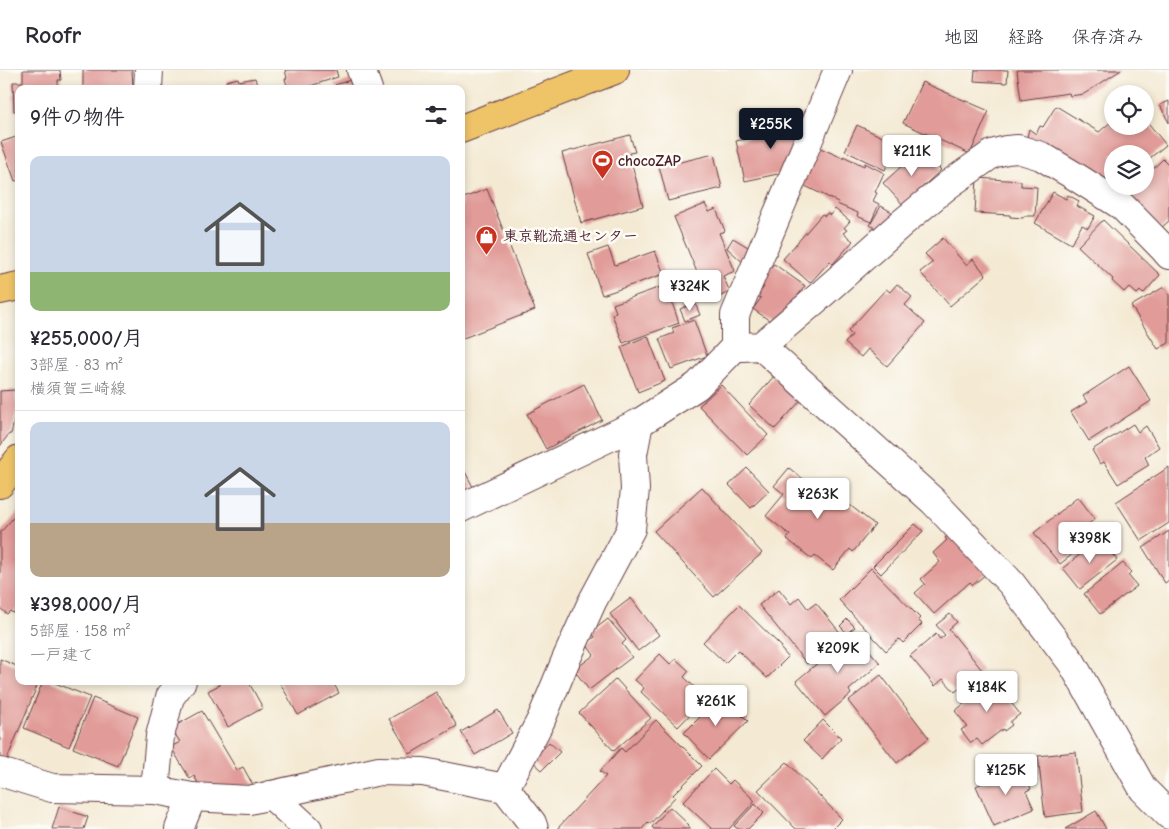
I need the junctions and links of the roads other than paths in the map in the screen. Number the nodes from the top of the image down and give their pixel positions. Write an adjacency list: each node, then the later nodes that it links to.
1 (149, 70): 5 (street)
2 (361, 70): 6 (street)
3 (615, 70): 7 (main road)
4 (838, 70): 11 (street)
5 (148, 85)
6 (367, 85)
7 (465, 127)
8 (1169, 256): 11 (street)
9 (15, 287): 10 (main road)
10 (0, 290)
11 (748, 346): 12 (street); 22 (street)
12 (639, 423): 15 (street); 18 (street)
13 (15, 464): 14 (main road)
14 (0, 484)
15 (465, 506)
16 (179, 685): 19 (street)
17 (0, 772): 19 (street)
18 (505, 788): 20 (street); 25 (street)
19 (155, 790): 21 (street)
20 (271, 795): 21 (street); 24 (street)
21 (192, 797): 23 (street)
22 (1169, 815)
23 (179, 829)
24 (308, 829)
25 (534, 829)

